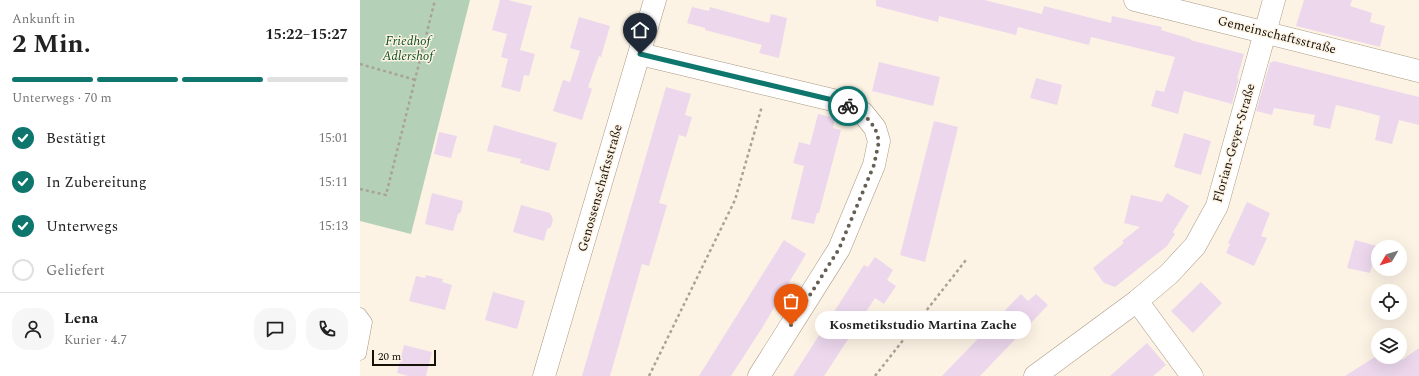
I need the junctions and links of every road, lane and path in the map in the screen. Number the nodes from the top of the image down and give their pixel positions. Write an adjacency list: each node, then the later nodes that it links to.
1 (435, 0): 9 (path)
2 (655, 0): 6 (street, Genossenschaftsstraße)
3 (1135, 0): 5 (street, Gemeinschaftsstraße)
4 (1274, 0): 5 (street, Florian-Geyer-Straße)
5 (1265, 32): 8 (street, Gemeinschaftsstraße); 13 (street, Florian-Geyer-Straße)
6 (640, 54): 10 (street); 16 (street, Genossenschaftsstraße)
7 (360, 64): 9 (path)
8 (1419, 71)
9 (416, 80): 11 (path)
10 (768, 85): 17 (path); 18 (street)
11 (360, 189)
12 (966, 260): 19 (path)
13 (1137, 301): 20 (street, Florian-Geyer-Straße); 21 (street)
14 (360, 314): 15 (lane)
15 (360, 354)
16 (544, 376)
17 (650, 376)
18 (759, 376)
19 (875, 376)
20 (1035, 376)
21 (1192, 376)

